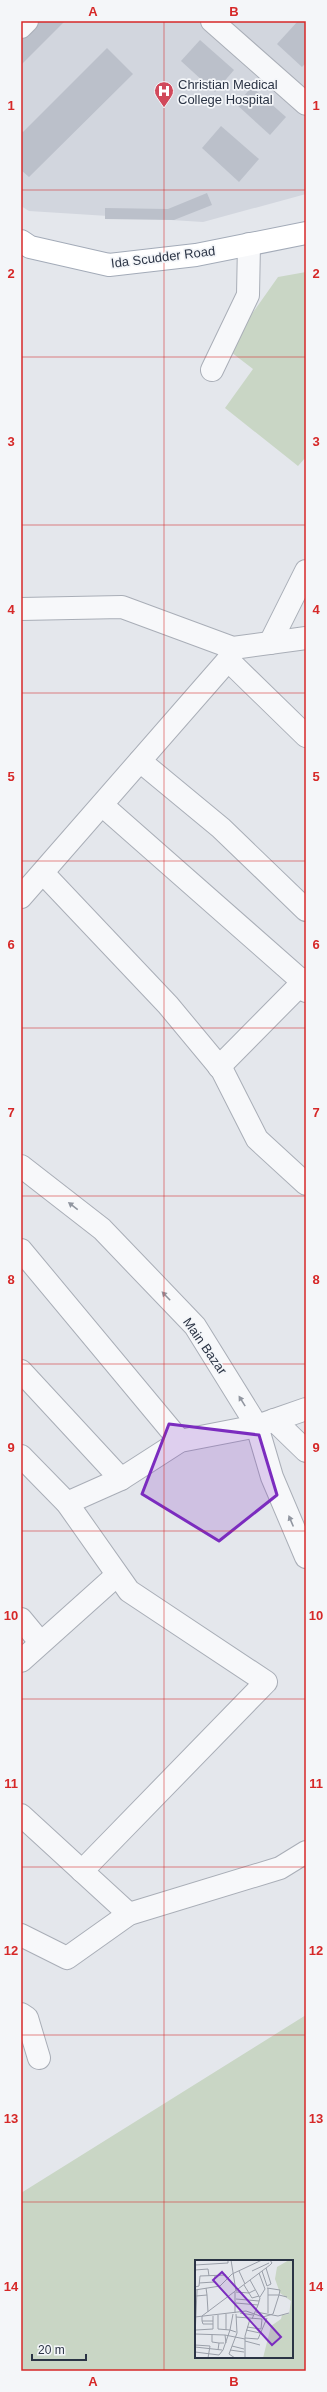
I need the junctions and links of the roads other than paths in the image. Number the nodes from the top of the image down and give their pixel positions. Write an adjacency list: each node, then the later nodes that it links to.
1 (27, 21): 3 (street)
2 (212, 21): 4 (street)
3 (21, 27)
4 (306, 104)
5 (306, 233): 7 (main road, Ida Scudder Road)
6 (21, 241): 7 (main road, Ida Scudder Road)
7 (249, 244): 8 (street)
8 (212, 370)
9 (306, 572): 12 (street)
10 (21, 609): 13 (street)
11 (306, 638): 12 (street)
12 (270, 643): 13 (street)
13 (231, 654): 14 (street); 15 (street)
14 (306, 736)
15 (140, 761): 16 (street); 19 (street)
16 (102, 805): 17 (street); 20 (street)
17 (42, 873): 18 (street); 21 (street)
18 (21, 897)
19 (306, 910)
20 (305, 984): 21 (street)
21 (219, 1066): 23 (street)
22 (21, 1166): 27 (street, Main Bazar, one-way to 22)
23 (306, 1184)
24 (21, 1250): 28 (street)
25 (21, 1371): 31 (street)
26 (306, 1409): 27 (street)
27 (266, 1423): 28 (street); 29 (street); 33 (street, Main Bazar, one-way to 27)
28 (180, 1441): 31 (street)
29 (306, 1451)
30 (23, 1460): 32 (street)
31 (121, 1479): 32 (street)
32 (67, 1503): 34 (street)
33 (306, 1557)
34 (118, 1575): 36 (street); 40 (street)
35 (21, 1619): 36 (street)
36 (40, 1642): 37 (street)
37 (21, 1661)
38 (21, 1815): 40 (street)
39 (306, 1852): 41 (street)
40 (82, 1871): 41 (street)
41 (130, 1914): 42 (street)
42 (21, 1935)
43 (21, 2014): 44 (street)
44 (39, 2058)

